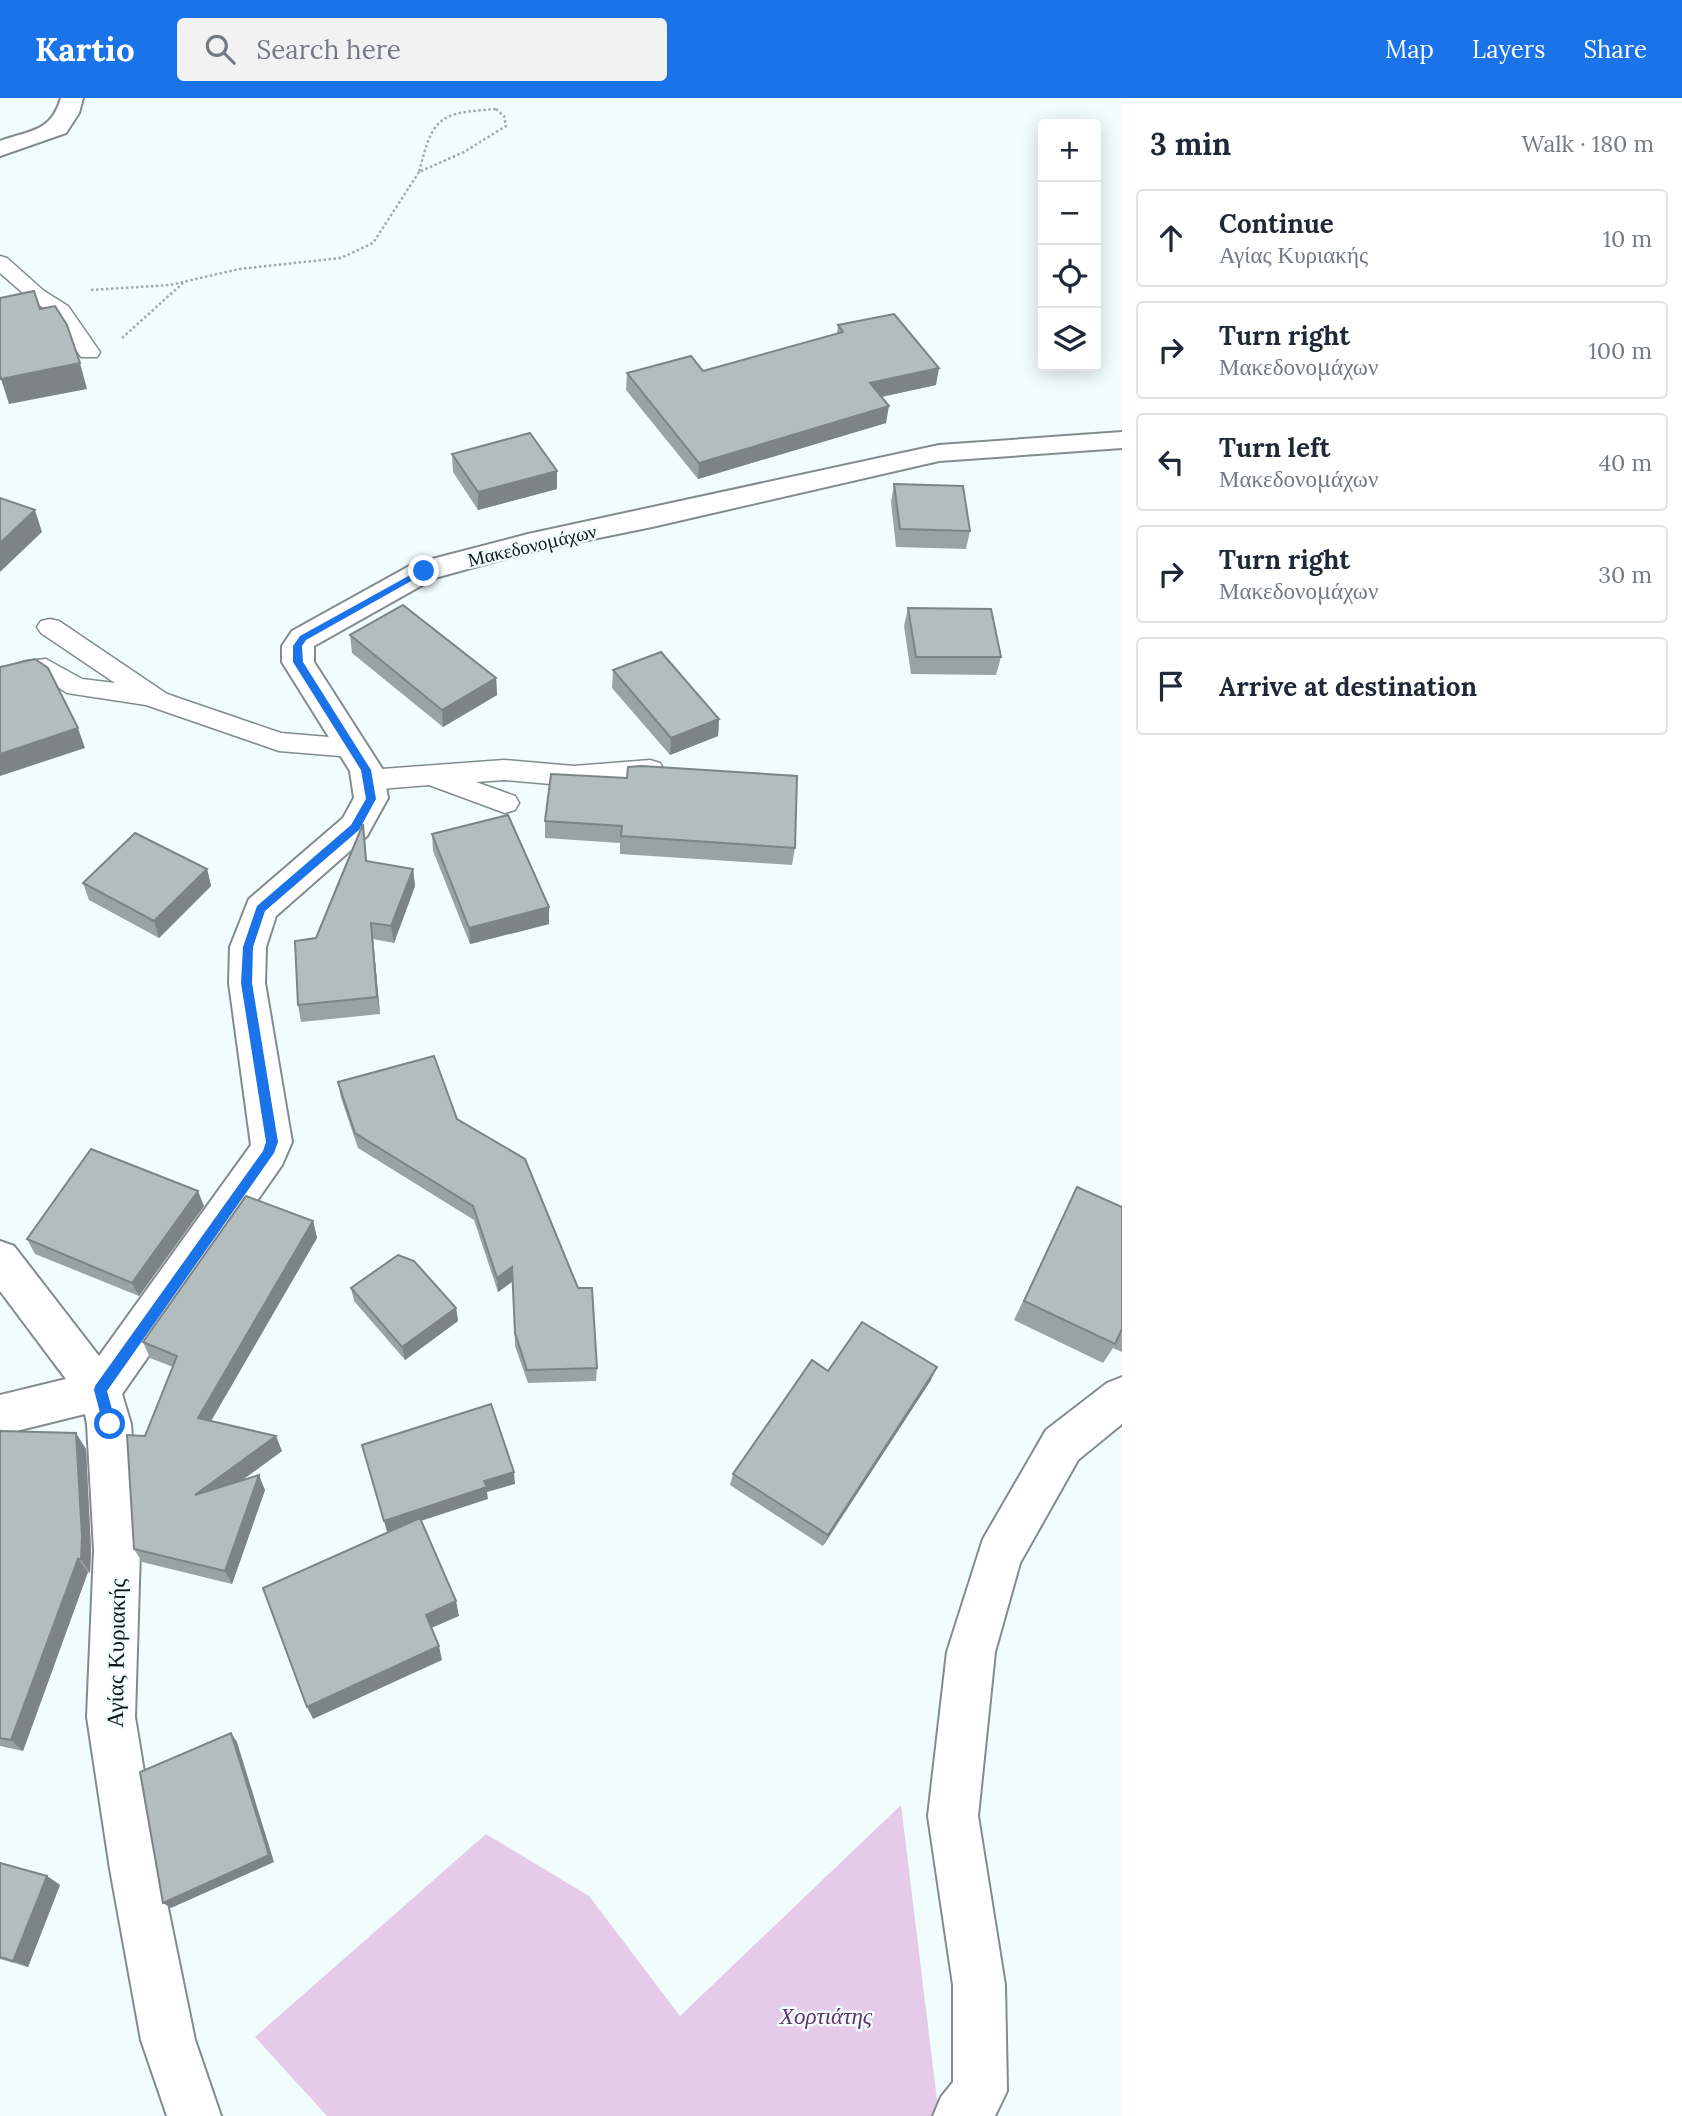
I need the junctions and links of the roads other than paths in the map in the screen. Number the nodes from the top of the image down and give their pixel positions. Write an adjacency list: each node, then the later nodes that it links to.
1 (72, 98): 2 (street)
2 (0, 149)
3 (0, 262): 4 (lane)
4 (89, 352)
5 (1122, 440): 9 (street, Μακεδονομάχων)
6 (50, 627): 8 (lane)
7 (0, 678): 8 (lane)
8 (153, 697): 9 (lane)
9 (352, 748): 12 (street, Μακεδονομάχων)
10 (650, 770): 11 (lane)
11 (431, 775): 12 (lane); 13 (lane)
12 (368, 780): 15 (street)
13 (505, 803)
14 (0, 1259): 15 (street, Αγίας Κυριακής)
15 (100, 1390): 17 (street); 18 (street, Αγίας Κυριακής)
16 (1122, 1397): 19 (street)
17 (0, 1415)
18 (194, 2116)
19 (960, 2116)

